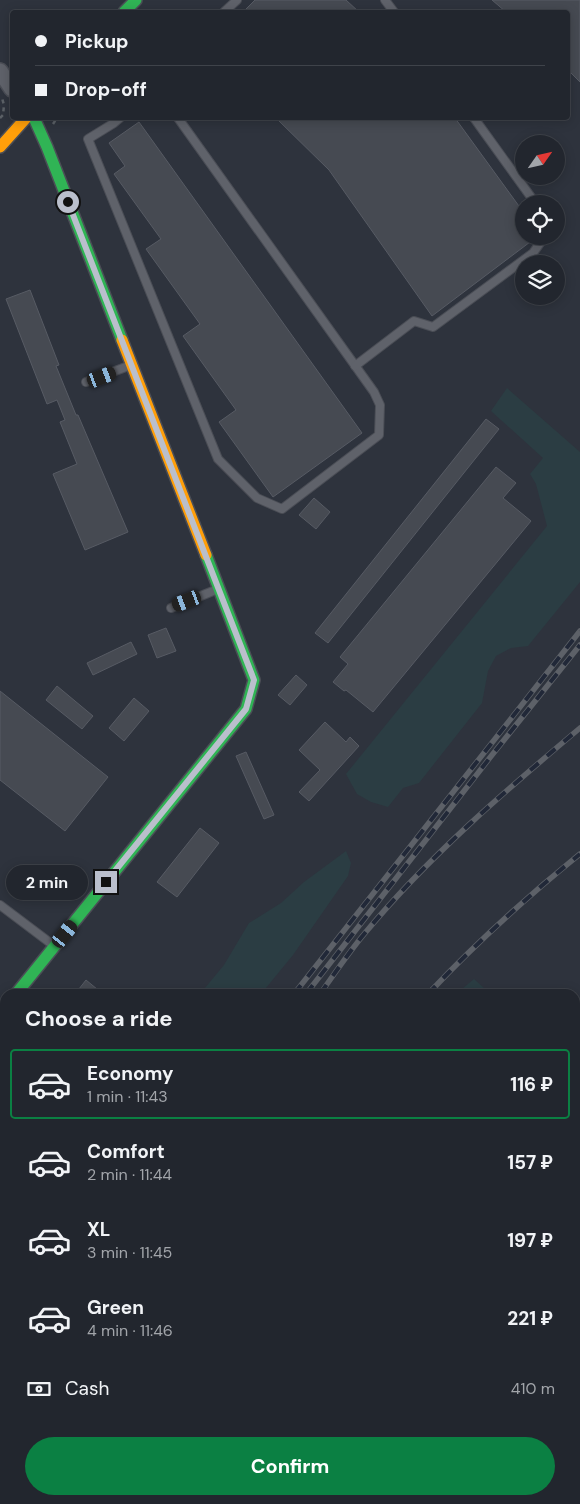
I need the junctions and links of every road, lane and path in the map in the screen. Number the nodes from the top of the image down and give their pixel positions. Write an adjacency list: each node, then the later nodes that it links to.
1 (136, 0): 3 (street)
2 (236, 0): 4 (lane)
3 (126, 10)
4 (226, 10)
5 (0, 71): 6 (street)
6 (7, 93): 7 (path)
7 (0, 118)
8 (24, 120): 13 (street)
9 (35, 120): 16 (street)
10 (118, 120): 17 (lane)
11 (179, 120): 17 (lane)
12 (475, 120): 14 (lane)
13 (0, 146)
14 (530, 195)
15 (539, 245): 17 (lane)
16 (132, 365): 18 (lane); 19 (street)
17 (355, 366)
18 (86, 382)
19 (218, 589): 20 (lane); 22 (street)
20 (171, 608)
21 (0, 905): 22 (lane)
22 (55, 946): 23 (street)
23 (20, 989)

